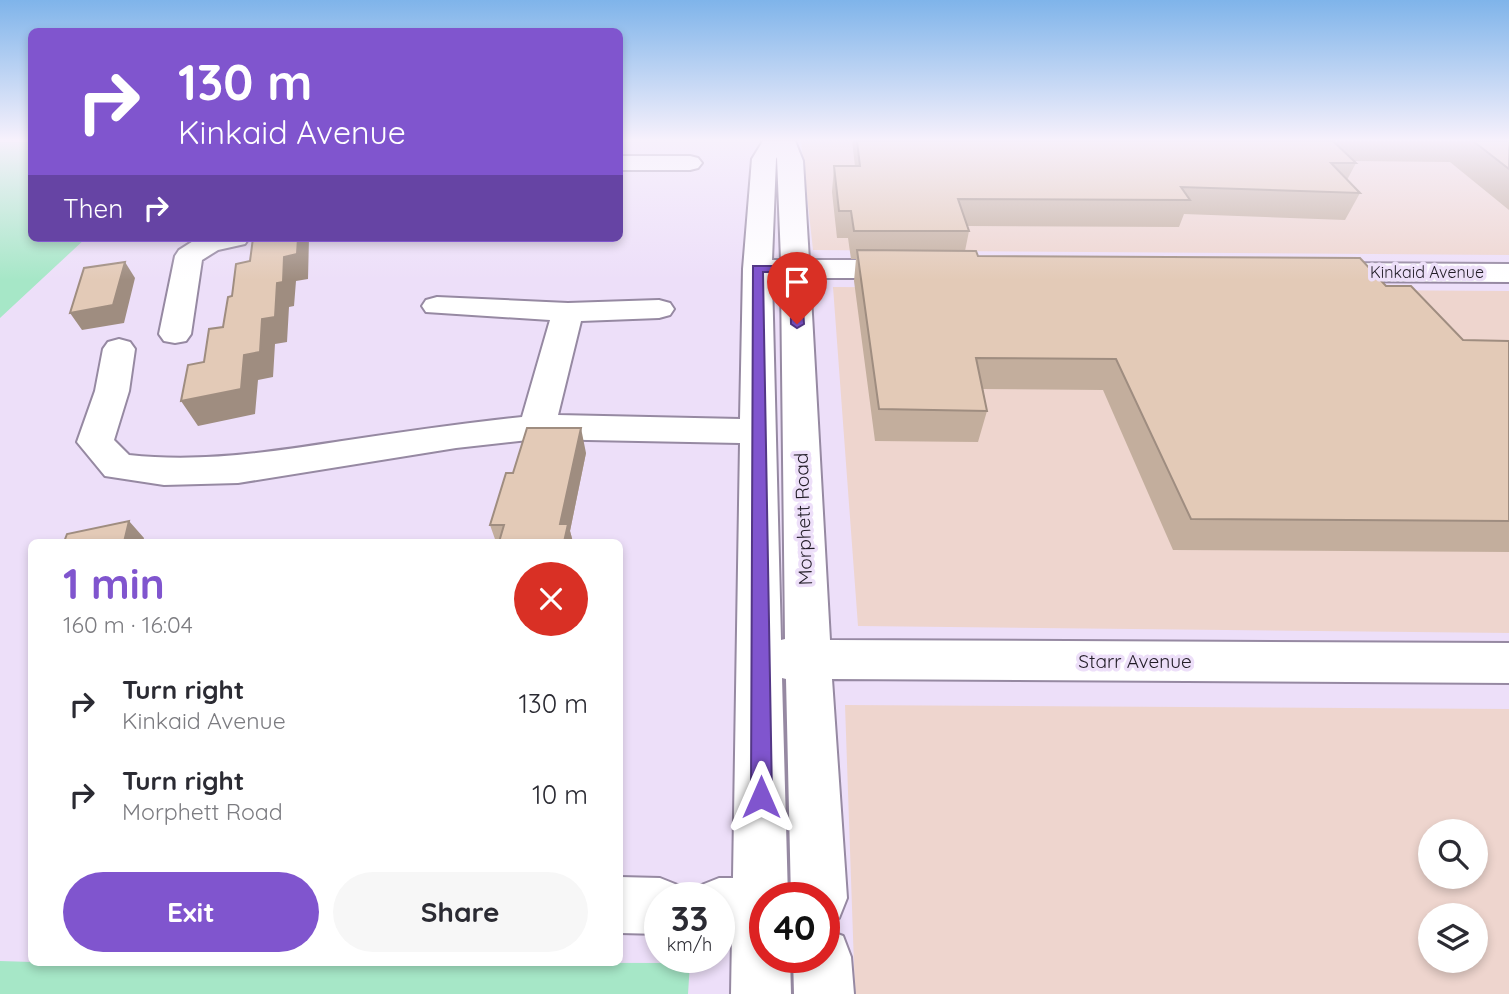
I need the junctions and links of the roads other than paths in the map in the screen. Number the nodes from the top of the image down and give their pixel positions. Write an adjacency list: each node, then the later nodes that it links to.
1 (767, 187): 4 (street, Morphett Road)
2 (787, 187): 4 (street, Morphett Road)
3 (214, 242): 11 (street)
4 (776, 269): 5 (street); 14 (street, Morphett Road); 15 (street, Morphett Road)
5 (935, 270)
6 (1299, 272): 7 (street, Kinkaid Avenue)
7 (1509, 273)
8 (437, 306): 10 (street)
9 (659, 309): 10 (street)
10 (568, 312): 13 (street)
11 (175, 334)
12 (119, 349): 13 (street)
13 (537, 427): 14 (street)
14 (759, 431): 16 (street, Morphett Road)
15 (808, 659): 16 (street, Starr Avenue); 17 (street, Starr Avenue); 18 (street, Morphett Road)
16 (761, 660): 21 (street, Morphett Road)
17 (1509, 663)
18 (818, 882)
19 (623, 905): 20 (street)
20 (644, 906)
21 (740, 906): 23 (street, Morphett Road)
22 (823, 973): 24 (street)
23 (761, 994)
24 (824, 994)

